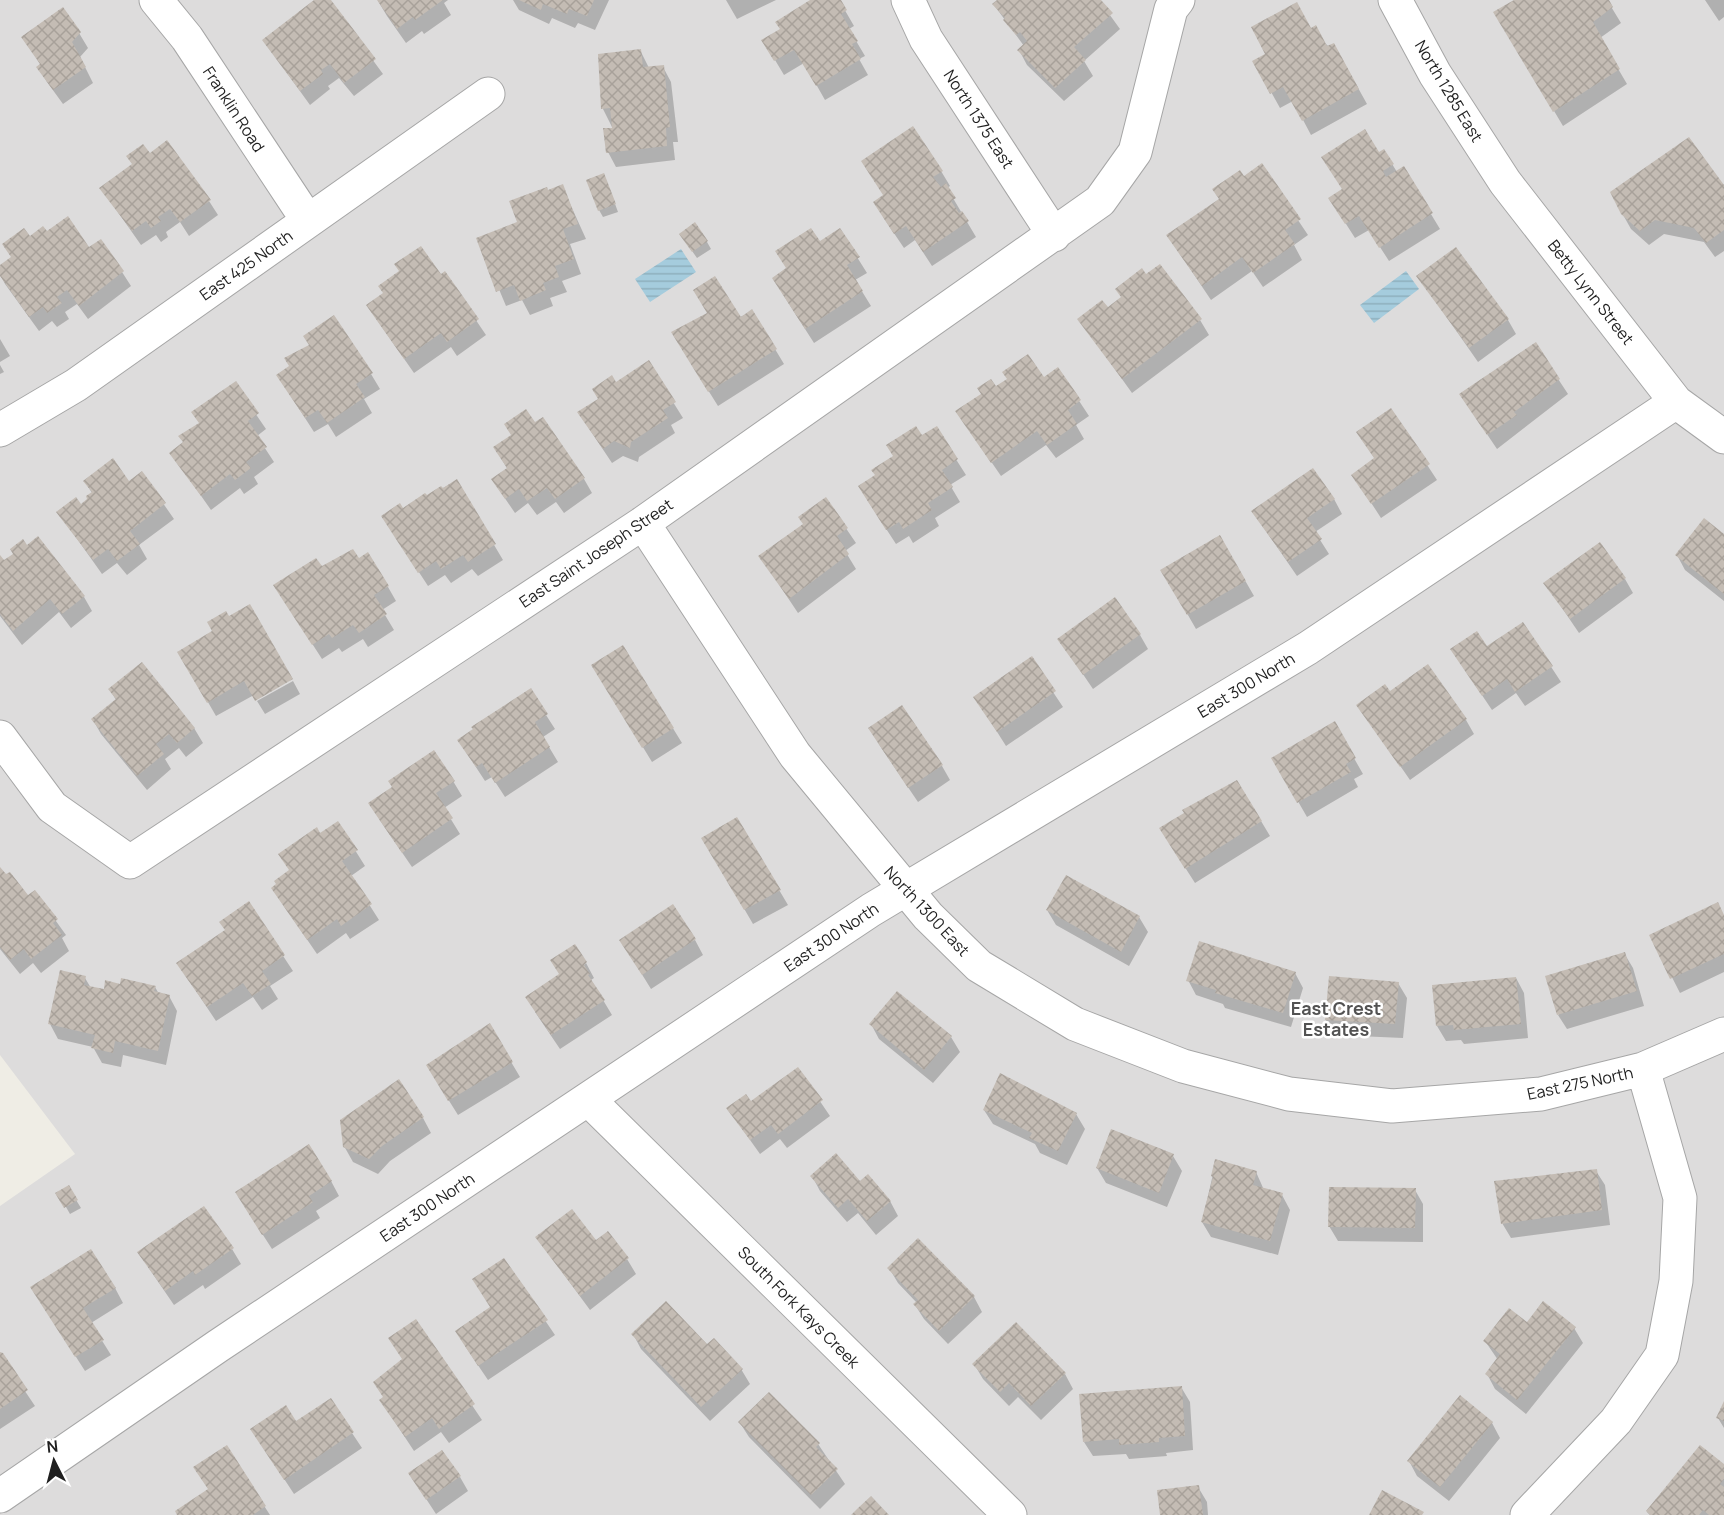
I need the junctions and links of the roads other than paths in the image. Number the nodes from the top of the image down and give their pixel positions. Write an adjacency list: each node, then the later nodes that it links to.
1 (156, 0): 7 (street, Franklin Road)
2 (908, 0): 8 (street, North 1375 East)
3 (1178, 0): 8 (street, East Saint Joseph Street)
4 (1395, 0): 6 (street, North 1285 East)
5 (488, 94): 7 (street, East 425 North)
6 (1505, 182): 9 (street, Betty Lynn Street)
7 (308, 222): 10 (street, East 425 North)
8 (1054, 235): 12 (street, East Saint Joseph Street)
9 (1676, 402): 11 (street, Betty Lynn Street); 14 (street, East 300 North)
10 (0, 430)
11 (1724, 437)
12 (643, 522): 13 (street, East Saint Joseph Street); 14 (street, North 1300 East)
13 (0, 737)
14 (904, 889): 17 (street, East 300 North); 18 (street, North 1300 East)
15 (1724, 1034): 16 (street, East 275 North)
16 (1643, 1069): 18 (street, East 275 North); 21 (street)
17 (589, 1100): 19 (street, East 300 North); 20 (street, South Fork Kays Creek)
18 (1392, 1106)
19 (0, 1496)
20 (1010, 1515)
21 (1527, 1515)

